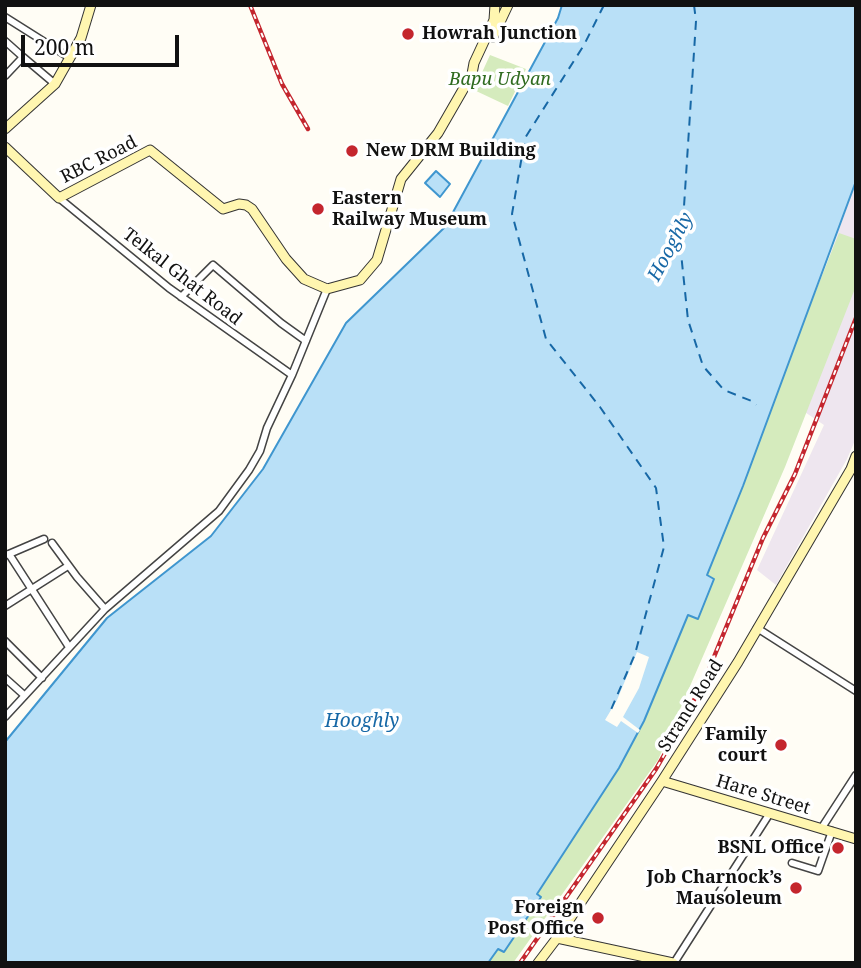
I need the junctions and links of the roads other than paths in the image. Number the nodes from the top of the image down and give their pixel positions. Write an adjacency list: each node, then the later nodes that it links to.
1 (91, 5): 7 (main road)
2 (495, 5): 8 (main road)
3 (508, 5): 8 (main road)
4 (5, 17): 7 (street)
5 (5, 41): 6 (street)
6 (23, 57): 9 (street); 10 (street)
7 (70, 58): 10 (main road)
8 (472, 74): 14 (main road)
9 (5, 76)
10 (55, 85): 11 (main road)
11 (5, 129)
12 (5, 147): 13 (main road, RBC Road)
13 (53, 193): 14 (main road, RBC Road); 15 (street, Telkal Ghat Road)
14 (327, 289): 16 (street)
15 (181, 297): 16 (street); 17 (street, Telkal Ghat Road)
16 (306, 341): 17 (street)
17 (292, 375): 25 (street)
18 (855, 458): 26 (main road, Strand Road)
19 (44, 539): 21 (street)
20 (52, 543): 22 (street)
21 (7, 554): 23 (street)
22 (68, 566): 23 (street); 25 (street)
23 (30, 589): 24 (street); 28 (street)
24 (5, 606)
25 (105, 609): 28 (street)
26 (757, 628): 31 (street); 35 (main road, Strand Road)
27 (5, 641): 30 (street)
28 (69, 647): 30 (street)
29 (5, 678): 32 (street)
30 (42, 678): 32 (street)
31 (856, 691)
32 (24, 695): 33 (street)
33 (5, 717)
34 (856, 775): 37 (street)
35 (662, 781): 36 (main road, Hare Street); 41 (main road, Strand Road)
36 (769, 813): 37 (main road, Hare Street); 43 (street)
37 (821, 828): 38 (main road, Hare Street)
38 (832, 831): 39 (main road, Hare Street); 40 (street)
39 (856, 839)
40 (792, 863)
41 (557, 938): 42 (main road, Strand Road); 43 (main road)
42 (538, 963)
43 (673, 963)

